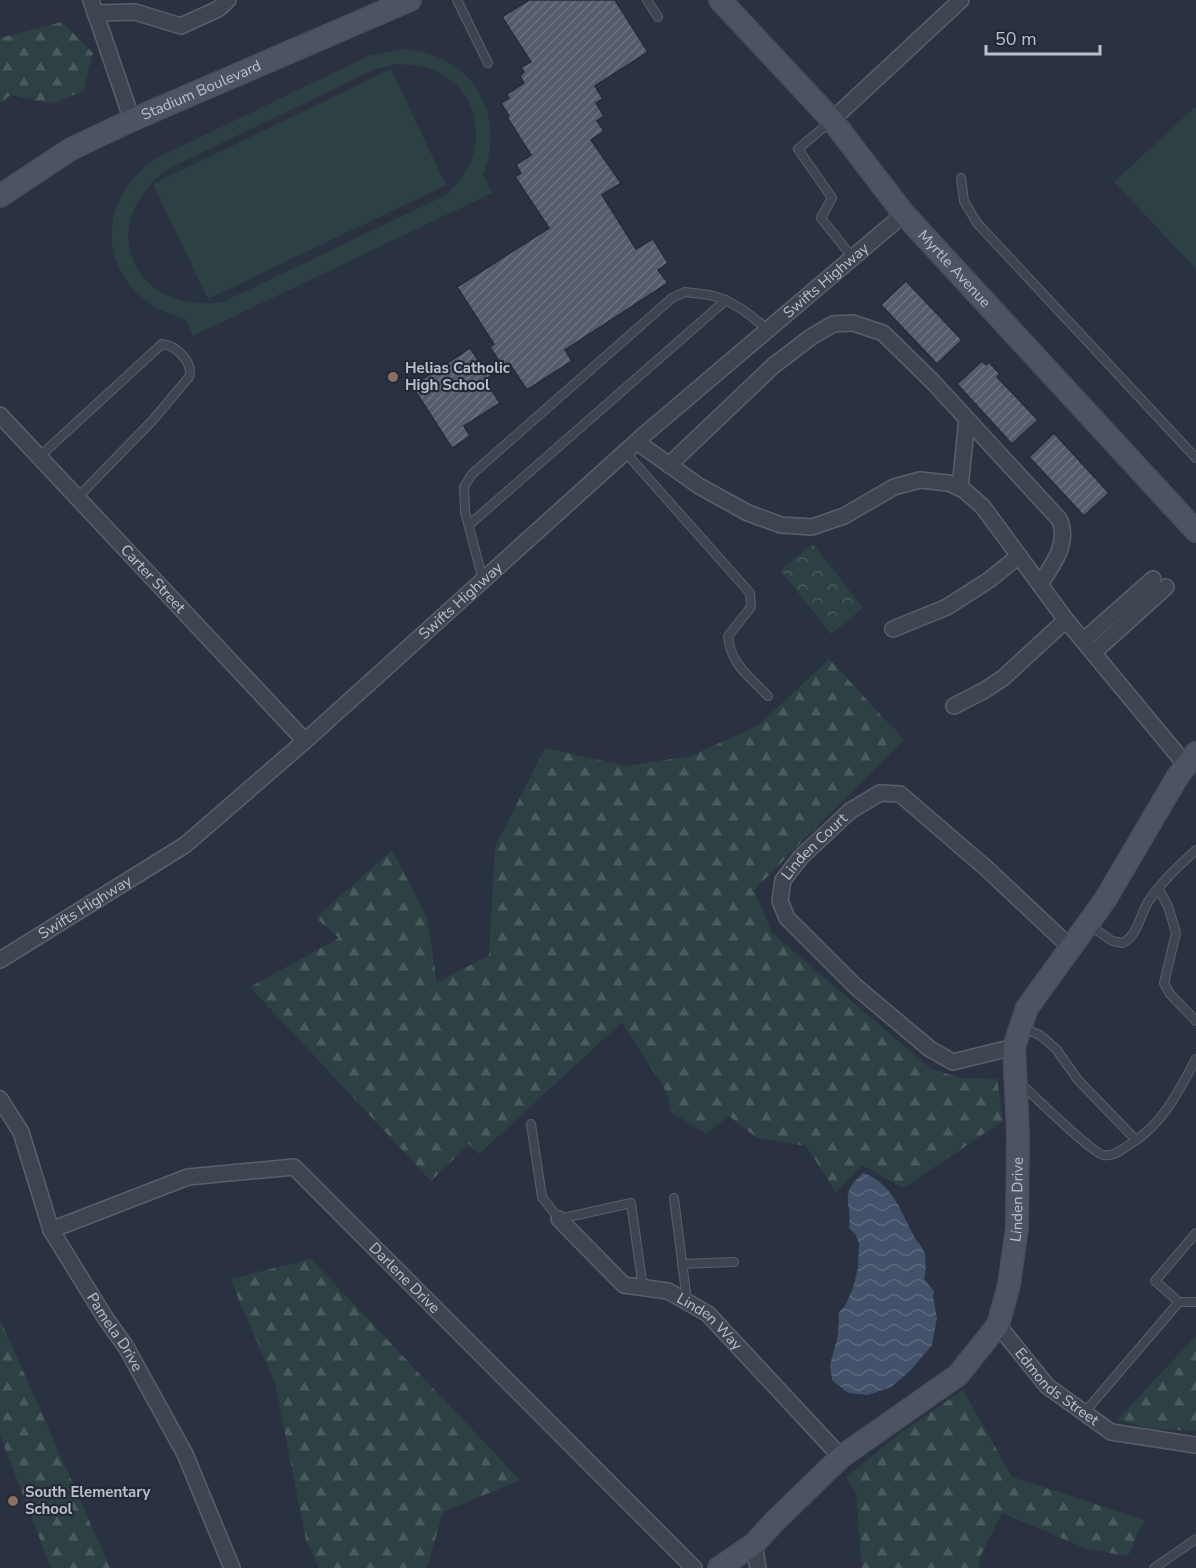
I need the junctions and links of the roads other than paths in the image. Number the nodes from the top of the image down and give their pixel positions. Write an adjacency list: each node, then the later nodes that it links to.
1 (228, 0): 7 (street)
2 (410, 0): 10 (street, Stadium Boulevard)
3 (457, 0): 9 (lane)
4 (647, 0): 8 (lane)
5 (720, 0): 11 (street, Myrtle Avenue)
6 (962, 0): 11 (street)
7 (93, 7): 10 (street)
8 (657, 17)
9 (488, 63)
10 (132, 120): 13 (street, Stadium Boulevard)
11 (832, 120): 14 (street, Myrtle Avenue); 15 (lane)
12 (961, 178): 22 (lane)
13 (0, 196)
14 (904, 214): 15 (street, Swifts Highway); 27 (street, Myrtle Avenue)
15 (853, 258): 17 (street, Swifts Highway)
16 (726, 300): 17 (lane); 26 (lane); 26 (lane)
17 (768, 329): 20 (street, Swifts Highway)
18 (0, 415): 21 (street, Carter Street)
19 (967, 419): 23 (street); 24 (street); 30 (street)
20 (631, 447): 23 (street); 29 (street, Swifts Highway); 35 (lane)
21 (39, 457): 25 (street, Carter Street); 25 (lane)
22 (1196, 458)
23 (669, 465): 24 (street)
24 (960, 488): 28 (street)
25 (77, 498): 37 (street, Carter Street)
26 (469, 525): 29 (lane)
27 (1196, 531)
28 (1019, 556): 30 (street); 32 (street)
29 (483, 580): 37 (street, Swifts Highway)
30 (1040, 584): 31 (street)
31 (1066, 620): 33 (street); 36 (street)
32 (893, 629)
33 (1083, 640): 34 (street); 34 (street)
34 (1094, 652): 38 (street)
35 (768, 696)
36 (954, 706)
37 (305, 741): 43 (street, Swifts Highway)
38 (1191, 759): 41 (street, Linden Drive)
39 (1196, 850): 40 (lane)
40 (1158, 888): 41 (lane); 44 (lane)
41 (1087, 924): 42 (street, Linden Drive)
42 (1070, 947): 45 (street, Linden Drive); 45 (street, Linden Court)
43 (0, 960)
44 (1196, 1021)
45 (1017, 1037): 47 (street, Linden Drive); 50 (lane)
46 (1196, 1059): 50 (lane)
47 (1016, 1079): 50 (lane); 61 (street, Linden Drive)
48 (0, 1099): 53 (street, Pamela Drive)
49 (531, 1124): 52 (lane)
50 (1136, 1140)
51 (674, 1198): 56 (lane)
52 (559, 1219): 57 (street, Linden Way); 57 (lane)
53 (51, 1230): 67 (street, Pamela Drive); 68 (street, Darlene Drive)
54 (1196, 1233): 59 (lane)
55 (734, 1262): 56 (lane)
56 (682, 1264): 58 (lane)
57 (643, 1288): 58 (street, Linden Way)
58 (687, 1302): 64 (street, Linden Way)
59 (1179, 1302): 60 (lane); 62 (lane)
60 (1196, 1302)
61 (998, 1325): 62 (street, Edmonds Street); 64 (street, Linden Drive)
62 (1084, 1413): 63 (street, Edmonds Street)
63 (1196, 1445)
64 (841, 1457): 66 (street, Linden Drive)
65 (1196, 1539): 71 (lane)
66 (754, 1544): 69 (street, Linden Drive); 70 (street)
67 (232, 1568)
68 (694, 1568)
69 (719, 1568)
70 (758, 1568)
71 (1154, 1568)

